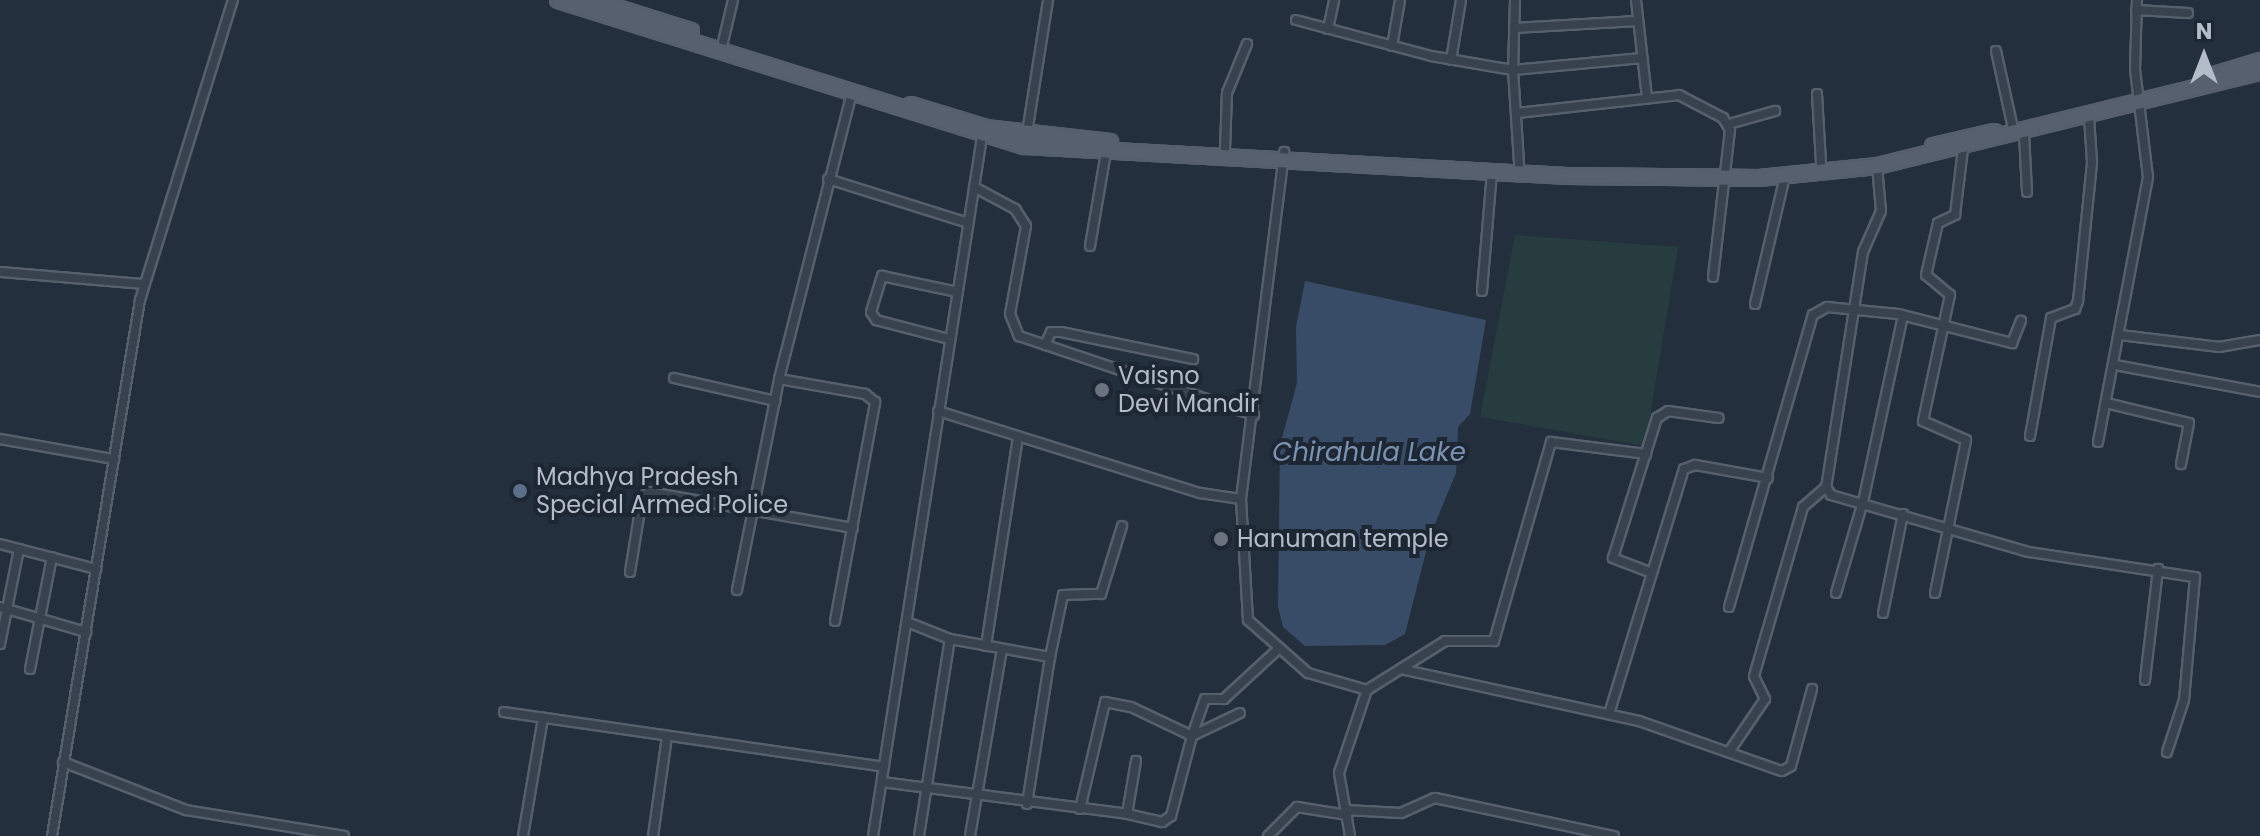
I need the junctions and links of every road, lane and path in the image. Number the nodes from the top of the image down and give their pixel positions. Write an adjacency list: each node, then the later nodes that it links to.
1 (233, 0): 54 (street)
2 (558, 0): 27 (main road)
3 (592, 0): 17 (main road)
4 (733, 0): 17 (street)
5 (1048, 0): 36 (street)
6 (1334, 0): 16 (street)
7 (1400, 0): 19 (street)
8 (1461, 0): 22 (street)
9 (1515, 0): 15 (street)
10 (1636, 0): 14 (street)
11 (2136, 5): 12 (street); 29 (street)
12 (2188, 13)
13 (1296, 20): 16 (street)
14 (1637, 21): 15 (street); 21 (street)
15 (1514, 28): 24 (street)
16 (1328, 29): 19 (street)
17 (723, 42): 36 (main road)
18 (1247, 44): 37 (street)
19 (1392, 46): 22 (street)
20 (1996, 51): 34 (street)
21 (1642, 58): 24 (street); 28 (street)
22 (1451, 60): 24 (street)
23 (2260, 61): 29 (main road)
24 (1513, 70): 31 (street)
25 (2260, 72): 29 (main road)
26 (1817, 94): 42 (street)
27 (851, 96): 35 (main road); 47 (street)
28 (1647, 98): 31 (street); 33 (street)
29 (2139, 101): 32 (main road); 34 (main road); 62 (street)
30 (1775, 111): 33 (street)
31 (1517, 113): 41 (street)
32 (2089, 117): 34 (main road); 76 (street)
33 (1729, 124): 45 (street)
34 (2018, 131): 38 (main road); 42 (main road); 49 (street)
35 (982, 137): 36 (main road); 48 (street)
36 (1026, 140): 37 (main road); 39 (main road)
37 (1225, 149): 40 (main road)
38 (1963, 149): 43 (main road); 61 (street)
39 (1106, 152): 40 (main road); 51 (street)
40 (1284, 156): 41 (main road); 44 (main road); 74 (street)
41 (1519, 164): 45 (main road)
42 (1821, 164): 45 (main road)
43 (1877, 166): 46 (main road); 58 (street)
44 (1492, 172): 45 (main road); 55 (street)
45 (1726, 175): 46 (main road); 53 (street)
46 (1785, 176): 57 (street)
47 (828, 179): 50 (street); 69 (street)
48 (974, 187): 50 (street); 65 (street)
49 (2027, 192)
50 (968, 223): 56 (street)
51 (1090, 246)
52 (0, 272): 54 (street)
53 (1713, 277)
54 (143, 284): 81 (street)
55 (1482, 291)
56 (957, 292): 63 (street); 63 (street)
57 (1755, 304)
58 (1854, 308): 59 (street); 83 (street); 84 (street)
59 (1903, 316): 61 (street); 86 (street)
60 (2021, 321): 61 (street)
61 (1944, 326): 90 (street)
62 (2120, 335): 64 (street); 67 (street)
63 (949, 339): 73 (street)
64 (2260, 340)
65 (1045, 345): 66 (street); 74 (street)
66 (1193, 359)
67 (2115, 365): 70 (street); 72 (street)
68 (674, 378): 71 (street)
69 (779, 379): 71 (street); 91 (street)
70 (2260, 392)
71 (775, 401): 87 (street)
72 (2106, 403): 79 (street); 82 (street)
73 (938, 411): 77 (street); 107 (street)
74 (1254, 415): 85 (street)
75 (1719, 418): 80 (street)
76 (2030, 436)
77 (1018, 437): 85 (street); 111 (street)
78 (0, 439): 81 (street)
79 (2098, 442)
80 (1646, 454): 98 (street); 116 (street)
81 (114, 459): 95 (street)
82 (2181, 464)
83 (1768, 478): 98 (street); 102 (street)
84 (1826, 487): 86 (street); 126 (street)
85 (1241, 499): 113 (street)
86 (1863, 502): 88 (street); 100 (street)
87 (752, 512): 91 (street); 97 (street); 99 (street)
88 (1903, 514): 90 (street); 104 (street)
89 (1122, 526): 114 (street)
90 (1949, 527): 96 (street); 101 (street)
91 (853, 528): 105 (street)
92 (0, 544): 93 (street)
93 (19, 549): 94 (street); 103 (street)
94 (52, 557): 95 (street); 106 (street)
95 (96, 569): 108 (street)
96 (2158, 569): 117 (street); 127 (street)
97 (630, 572)
98 (1652, 573): 122 (street)
99 (737, 590)
100 (1836, 593)
101 (1935, 593)
102 (1729, 607)
103 (4, 608): 106 (street); 110 (street)
104 (1883, 613)
105 (835, 621)
106 (41, 622): 108 (street); 115 (street)
107 (907, 622): 109 (street); 130 (street)
108 (86, 632): 129 (street)
109 (950, 639): 111 (street); 132 (street)
110 (0, 644)
111 (986, 646): 112 (street)
112 (1002, 649): 114 (street); 133 (street)
113 (1276, 651): 119 (street); 125 (street)
114 (1050, 657): 134 (street)
115 (30, 669)
116 (1405, 670): 119 (street); 122 (street)
117 (2145, 680)
118 (1812, 689): 126 (street)
119 (1367, 690): 136 (street)
120 (504, 712): 123 (street)
121 (1240, 713): 125 (street)
122 (1609, 714): 126 (street)
123 (543, 718): 124 (street); 142 (street)
124 (667, 736): 130 (street); 143 (street)
125 (1192, 736): 135 (street); 137 (street)
126 (1729, 752)
127 (2167, 752)
128 (1136, 761): 137 (street)
129 (63, 762): 138 (street); 139 (street)
130 (884, 767): 131 (street)
131 (882, 782): 132 (street); 144 (street)
132 (928, 791): 133 (street); 145 (street)
133 (977, 798): 134 (street); 146 (street)
134 (1027, 804): 135 (street)
135 (1080, 809): 137 (street)
136 (1347, 813): 147 (street); 148 (street); 149 (street)
137 (1127, 814)
138 (263, 824): 140 (street); 141 (street)
139 (52, 836)
140 (262, 836)
141 (344, 836)
142 (523, 836)
143 (653, 836)
144 (873, 836)
145 (919, 836)
146 (970, 836)
147 (1268, 836)
148 (1350, 836)
149 (1614, 836)

